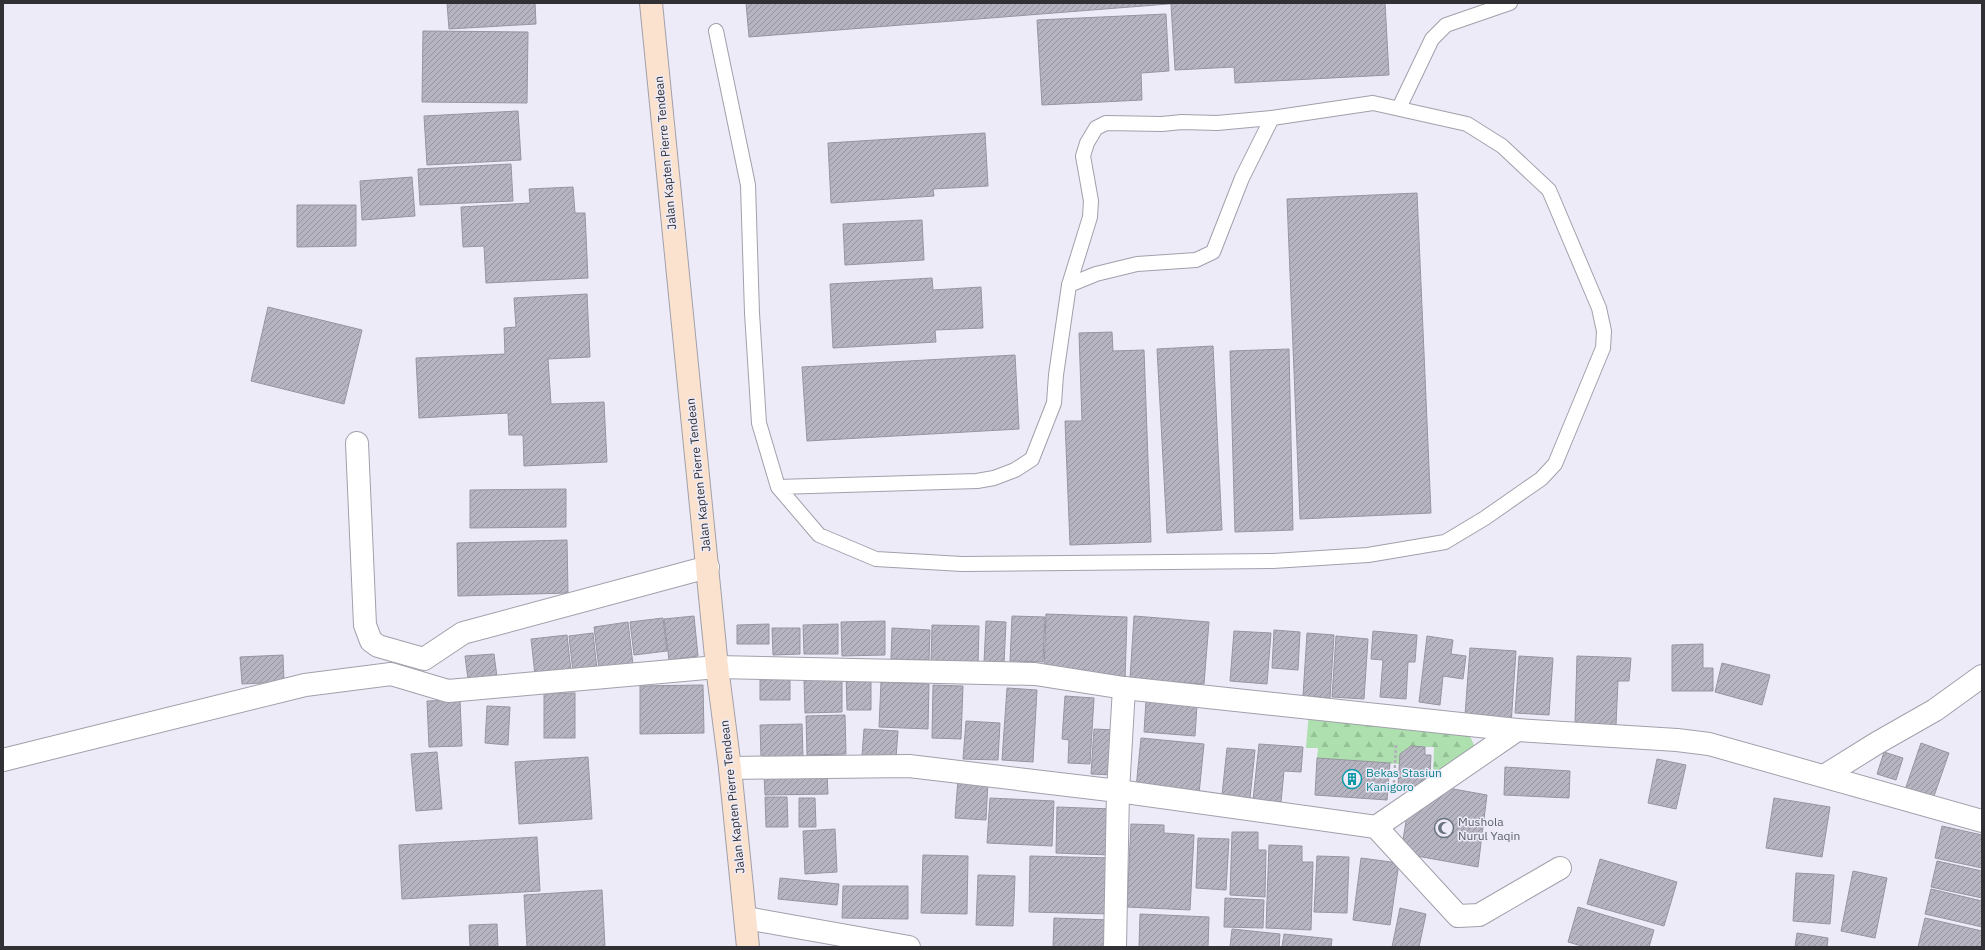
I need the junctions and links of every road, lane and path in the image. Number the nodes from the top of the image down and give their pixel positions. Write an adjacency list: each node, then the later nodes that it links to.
1 (650, 3): 9 (main road, Jalan Kapten Pierre Tendean)
2 (1510, 3): 4 (lane)
3 (716, 31): 8 (lane)
4 (1399, 108): 5 (lane); 8 (lane)
5 (1272, 118): 6 (lane); 6 (lane)
6 (1069, 285): 8 (lane)
7 (357, 443): 10 (street)
8 (778, 487)
9 (708, 567): 10 (street); 11 (main road, Jalan Kapten Pierre Tendean)
10 (424, 659): 12 (street)
11 (717, 667): 12 (street); 14 (street); 18 (main road, Jalan Kapten Pierre Tendean)
12 (391, 674): 17 (street)
13 (1982, 676): 19 (street)
14 (1124, 688): 15 (street); 20 (street)
15 (1398, 717): 16 (street); 21 (path)
16 (1517, 730): 19 (street); 21 (street)
17 (3, 760)
18 (730, 768): 20 (street); 24 (main road, Jalan Kapten Pierre Tendean)
19 (1824, 776): 22 (street)
20 (1118, 791): 21 (street); 27 (street)
21 (1383, 821): 23 (street)
22 (1982, 821)
23 (1560, 868)
24 (746, 918): 25 (main road, Jalan Kapten Pierre Tendean); 26 (street)
25 (748, 947)
26 (909, 947)
27 (1115, 947)

